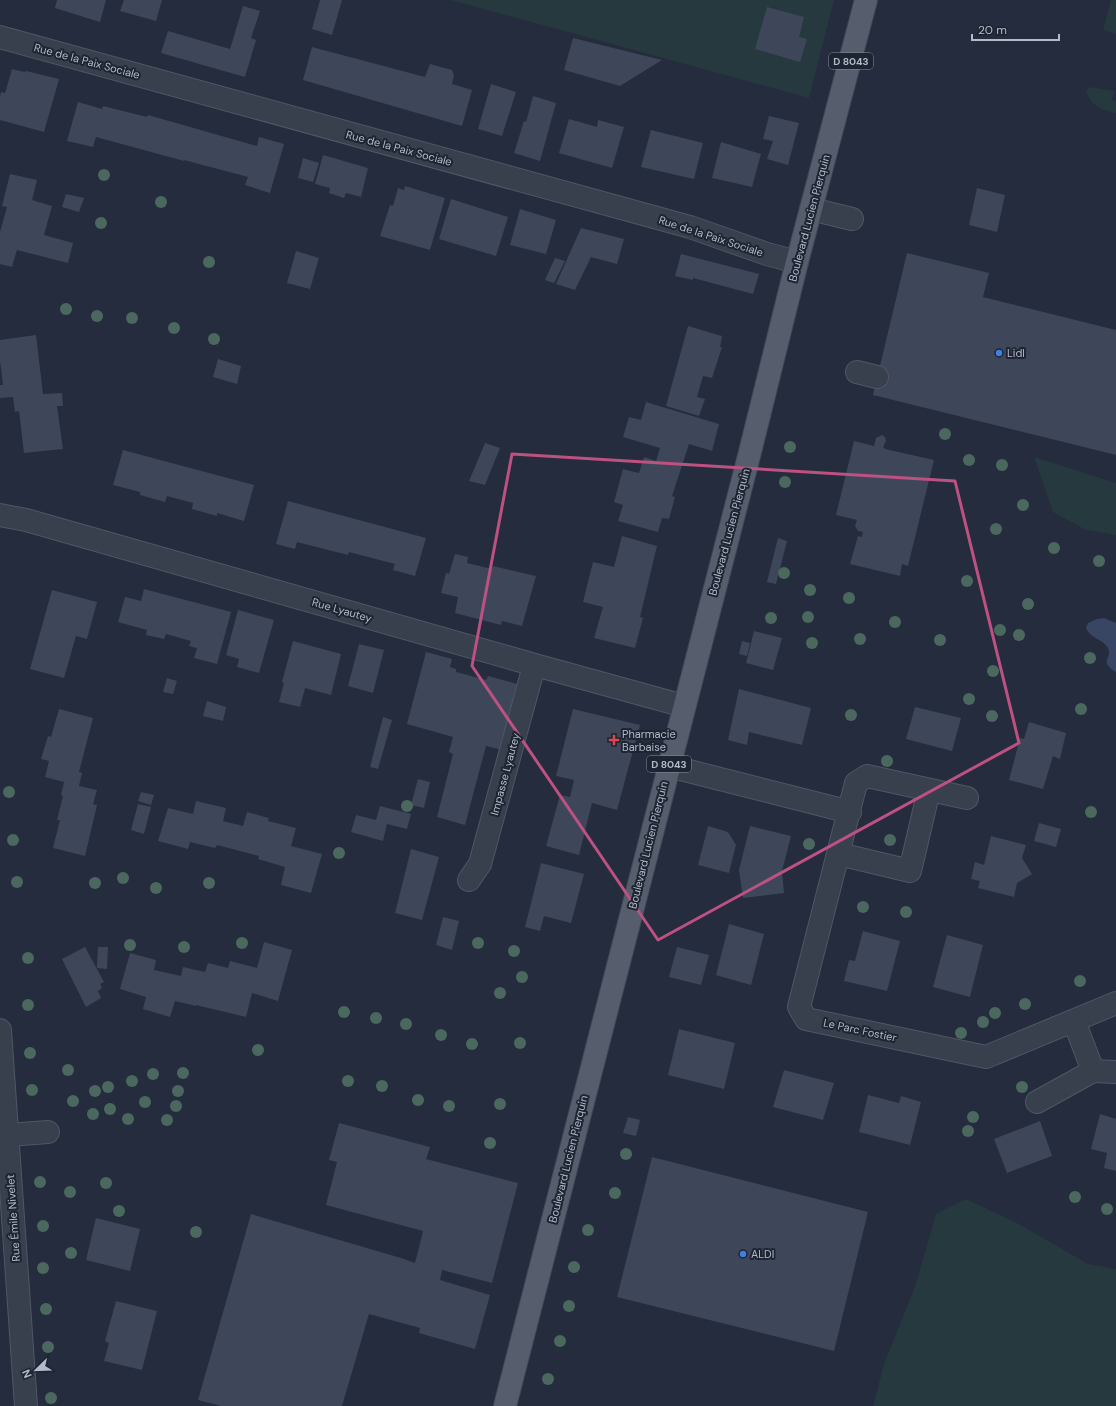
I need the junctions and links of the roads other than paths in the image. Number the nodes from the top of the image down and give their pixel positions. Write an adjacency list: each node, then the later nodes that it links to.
1 (866, 0): 3 (main road, Boulevard Lucien Pierquin / D 8043)
2 (0, 37): 5 (street, Rue de la Paix Sociale)
3 (811, 209): 4 (street); 5 (main road, Boulevard Lucien Pierquin / D 8043)
4 (852, 219)
5 (797, 262): 8 (main road, Boulevard Lucien Pierquin / D 8043)
6 (0, 515): 7 (street, Rue Lyautey)
7 (535, 665): 8 (street, Rue Lyautey); 14 (street, Impasse Lyautey)
8 (684, 706): 9 (main road, Boulevard Lucien Pierquin / D 8043)
9 (669, 766): 12 (street); 25 (main road, Boulevard Lucien Pierquin / D 8043)
10 (929, 790): 11 (street, Le Parc Fostier); 12 (street, Le Parc Fostier); 13 (street)
11 (967, 798)
12 (850, 812): 13 (street, Le Parc Fostier)
13 (839, 854): 16 (street, Le Parc Fostier)
14 (469, 880)
15 (1116, 1003): 16 (street, Le Parc Fostier)
16 (1074, 1021): 18 (street)
17 (0, 1030): 22 (street, Rue Émile Nivelet)
18 (1093, 1071): 19 (street); 20 (street)
19 (1116, 1072)
20 (1037, 1102)
21 (48, 1132): 22 (street)
22 (8, 1135): 23 (street, Rue Émile Nivelet)
23 (6, 1200): 24 (street, Rue Émile Nivelet)
24 (26, 1406)
25 (505, 1406)

